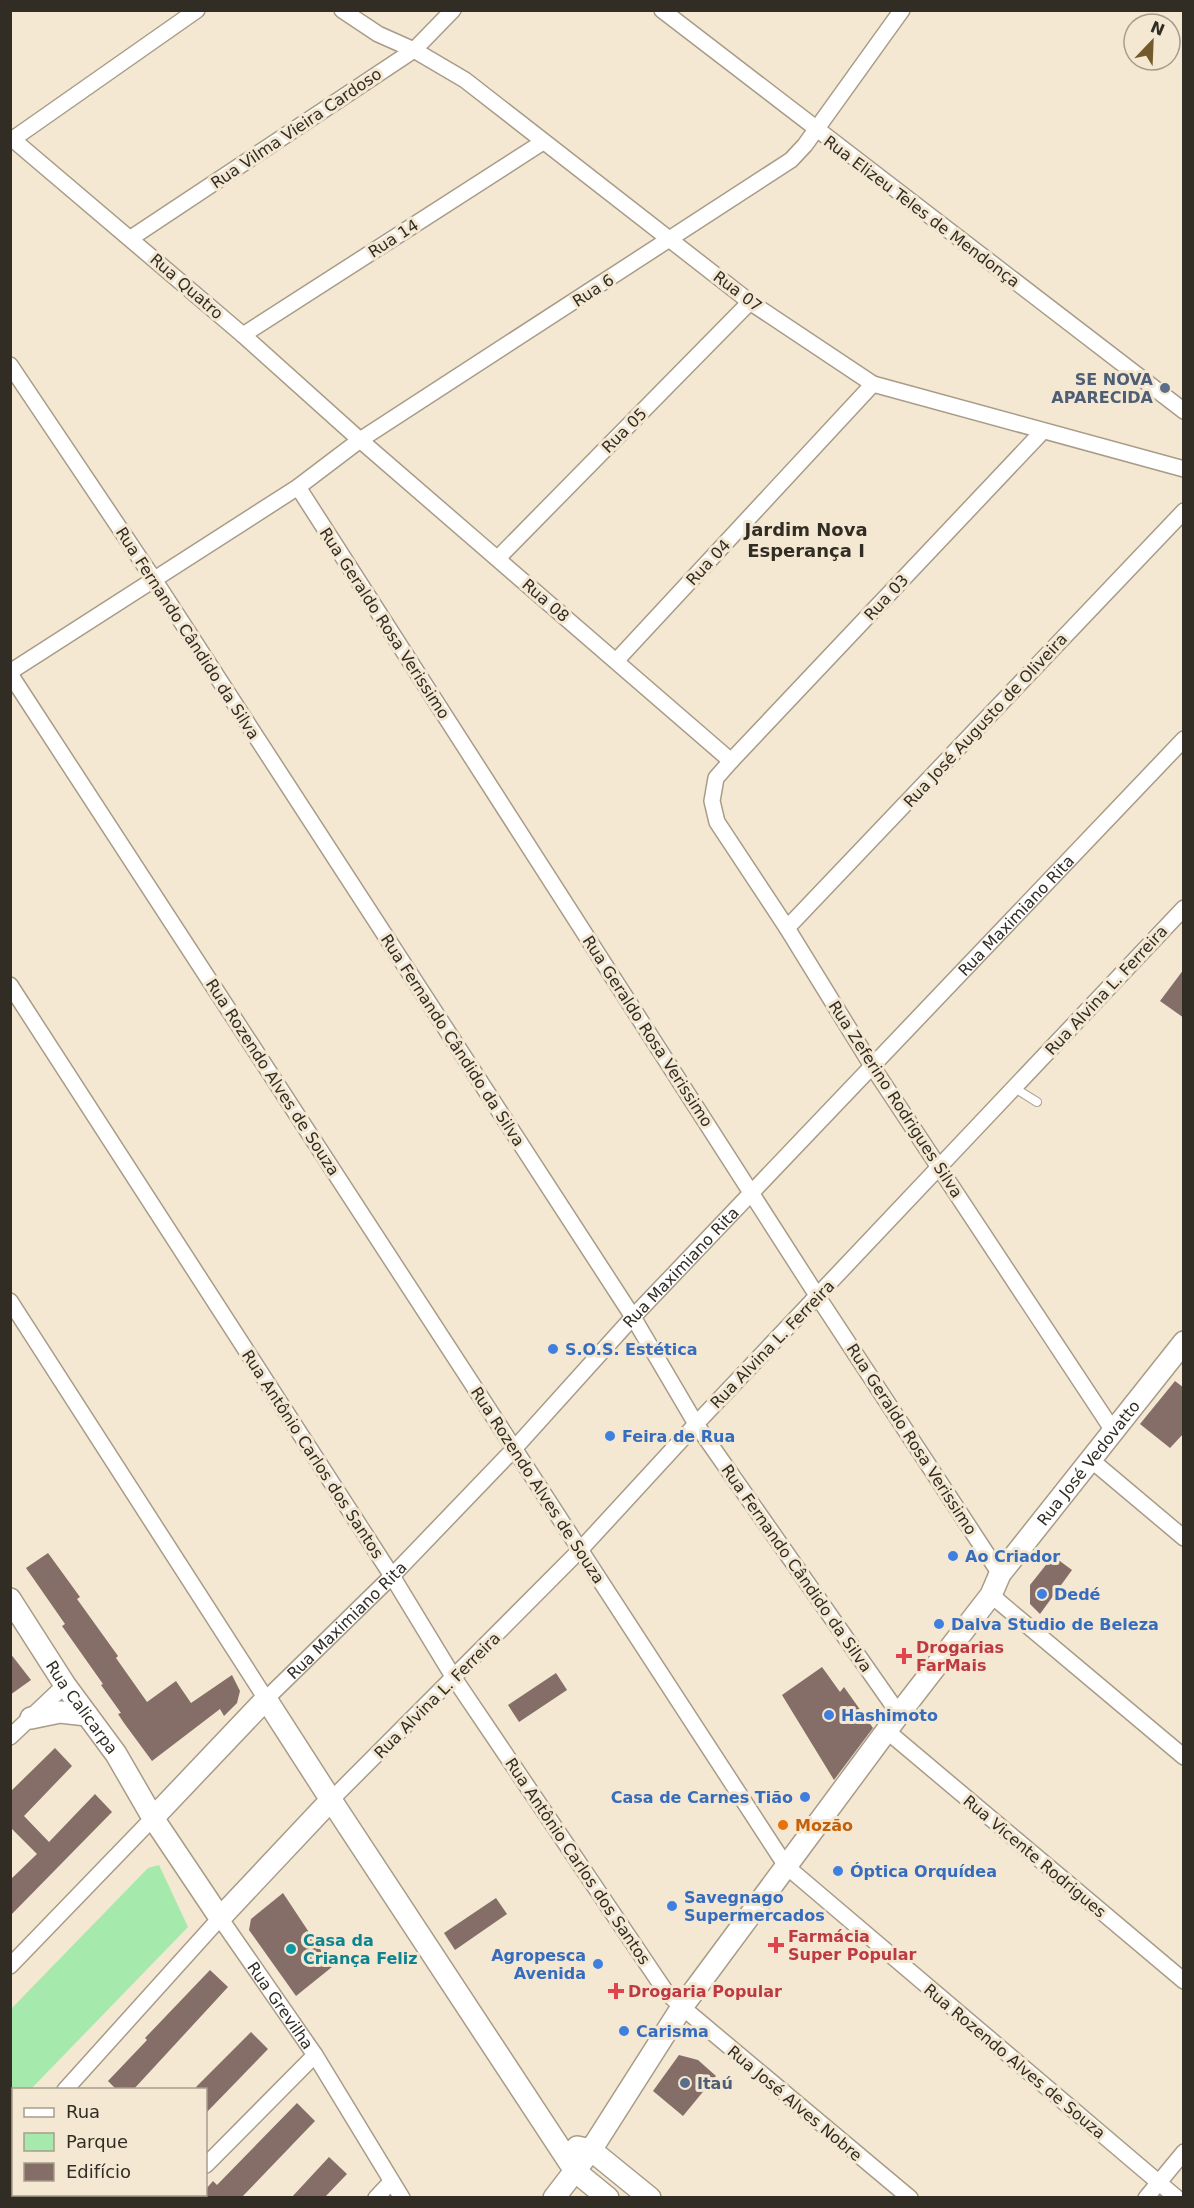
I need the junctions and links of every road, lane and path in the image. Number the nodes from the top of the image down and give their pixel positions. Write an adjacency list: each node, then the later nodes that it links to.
1 (197, 10): 8 (street)
2 (342, 10): 6 (street, Rua 07)
3 (453, 10): 6 (street, Rua Vilma Vieira Cardoso)
4 (662, 10): 7 (street, Rua Elizeu Teles de Mendonça)
5 (902, 10): 7 (street, Rua 6)
6 (414, 50): 9 (street, Rua 07); 10 (street, Rua Vilma Vieira Cardoso)
7 (816, 130): 11 (street, Rua 6); 16 (street, Rua Elizeu Teles de Mendonça)
8 (12, 138): 10 (street, Rua Quatro)
9 (543, 142): 11 (street, Rua 07); 13 (street, Rua 14)
10 (131, 238): 13 (street, Rua Quatro)
11 (671, 239): 12 (street, Rua 07); 18 (street, Rua 6)
12 (750, 302): 15 (street, Rua 07); 22 (street, Rua 05)
13 (243, 334): 18 (street, Rua Quatro)
14 (10, 364): 23 (street, Rua Fernando Cândido da Silva)
15 (873, 384): 17 (street, Rua 07); 24 (street, Rua 04)
16 (1184, 411)
17 (1042, 432): 19 (street, Rua 07); 27 (street, Rua 03)
18 (360, 440): 20 (street, Rua 6); 22 (street, Rua 08)
19 (1184, 470)
20 (298, 487): 23 (street, Rua 6); 35 (street, Rua Geraldo Rosa Verissimo)
21 (1184, 511): 29 (street, Rua José Augusto de Oliveira)
22 (498, 558): 24 (street, Rua 08)
23 (154, 581): 25 (street, Rua 6); 38 (street, Rua Fernando Cândido da Silva)
24 (616, 661): 27 (street, Rua 08)
25 (10, 673): 42 (street, Rua Rozendo Alves de Souza)
26 (1184, 739): 31 (street, Rua Maximiano Rita)
27 (730, 761): 29 (street, Rua Zeferino Rodrigues Silva)
28 (1184, 908): 32 (street, Rua Alvina L. Ferreira)
29 (787, 928): 31 (street, Rua Zeferino Rodrigues Silva)
30 (10, 985): 47 (street, Rua Antônio Carlos dos Santos)
31 (872, 1066): 34 (street, Rua Zeferino Rodrigues Silva); 35 (street, Rua Maximiano Rita)
32 (1014, 1087): 33 (lane); 34 (street, Rua Alvina L. Ferreira)
33 (1037, 1102)
34 (940, 1166): 36 (street, Rua Alvina L. Ferreira); 41 (street, Rua Zeferino Rodrigues Silva)
35 (752, 1194): 36 (street, Rua Geraldo Rosa Verissimo); 38 (street, Rua Maximiano Rita)
36 (818, 1297): 40 (street, Rua Alvina L. Ferreira); 46 (street, Rua Geraldo Rosa Verissimo)
37 (10, 1301): 52 (street)
38 (633, 1317): 40 (street, Rua Fernando Cândido da Silva); 42 (street, Rua Maximiano Rita)
39 (1184, 1342): 41 (street, Rua José Vedovatto)
40 (696, 1424): 45 (street, Rua Alvina L. Ferreira); 53 (street, Rua Fernando Cândido da Silva)
41 (1114, 1432): 43 (street, Rua José Vedovatto)
42 (514, 1449): 45 (street, Rua Rozendo Alves de Souza); 47 (street, Rua Maximiano Rita)
43 (1090, 1460): 44 (street); 46 (street, Rua José Vedovatto)
44 (1184, 1538)
45 (581, 1549): 50 (street, Rua Alvina L. Ferreira); 61 (street, Rua Rozendo Alves de Souza)
46 (1000, 1574): 48 (street, Rua José Vedovatto)
47 (392, 1576): 50 (street, Rua Antônio Carlos dos Santos); 52 (street, Rua Maximiano Rita)
48 (991, 1595): 53 (street, Rua José Vedovatto); 58 (street)
49 (10, 1599): 51 (street, Rua Calicarpa)
50 (454, 1678): 59 (street, Rua Alvina L. Ferreira); 65 (street, Rua Antônio Carlos dos Santos)
51 (65, 1685): 54 (street, Rua Calicarpa); 55 (street)
52 (266, 1699): 59 (street); 60 (street, Rua Maximiano Rita)
53 (899, 1714): 56 (street, Rua José Vedovatto)
54 (87, 1715): 55 (street); 60 (street, Rua Calicarpa)
55 (30, 1718): 57 (street)
56 (887, 1731): 61 (street, Rua José Vedovatto); 64 (street, Rua Vicente Rodrigues)
57 (10, 1737)
58 (1184, 1757)
59 (331, 1800): 62 (street); 68 (street)
60 (153, 1818): 62 (street, Rua Grevilha); 63 (street)
61 (786, 1866): 65 (street, Rua José Vedovatto); 74 (street, Rua Rozendo Alves de Souza)
62 (220, 1918): 66 (street, Rua Grevilha); 67 (street)
63 (10, 1966)
64 (1184, 1981)
65 (682, 2007): 69 (street, Rua José Vedovatto); 80 (street, Rua José Alves Nobre)
66 (315, 2055): 71 (street); 73 (street, Rua Grevilha)
67 (66, 2088)
68 (560, 2144): 69 (street); 72 (street)
69 (591, 2150): 72 (street, Rua José Vedovatto); 79 (street)
70 (1184, 2152): 74 (street)
71 (207, 2164)
72 (575, 2170): 77 (street, Rua José Vedovatto); 78 (street)
73 (391, 2182): 75 (street); 76 (street, Rua Grevilha)
74 (1159, 2182): 81 (street); 82 (street, Rua Rozendo Alves de Souza)
75 (376, 2198)
76 (402, 2198)
77 (554, 2198)
78 (608, 2198)
79 (650, 2198)
80 (910, 2198)
81 (1146, 2198)
82 (1177, 2198)

